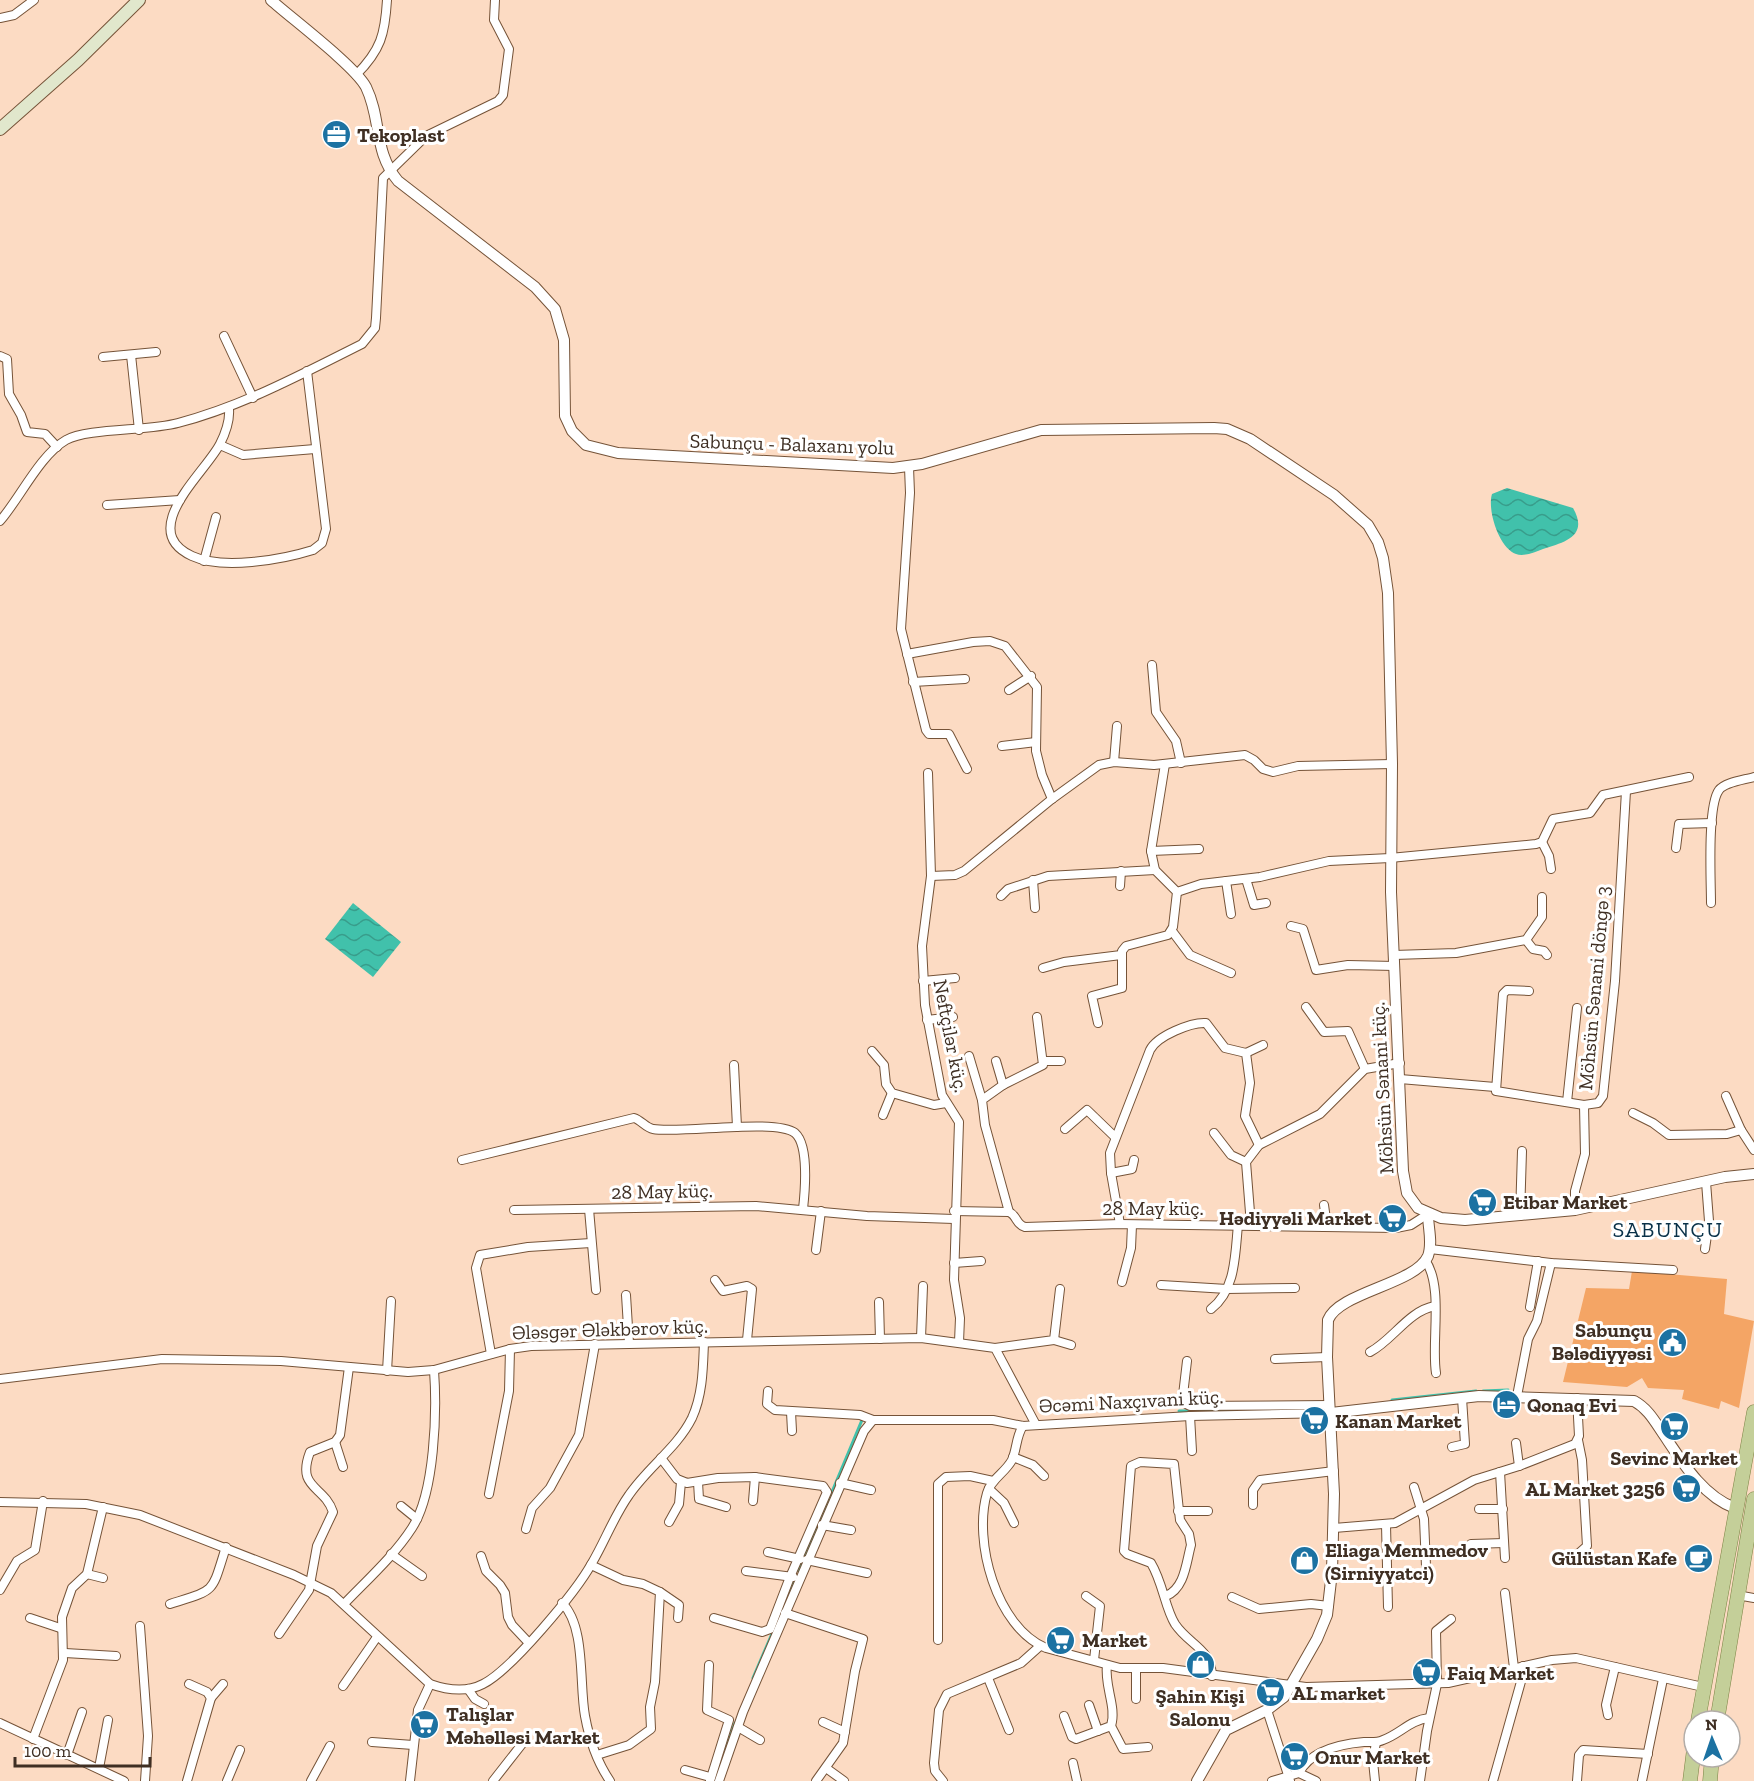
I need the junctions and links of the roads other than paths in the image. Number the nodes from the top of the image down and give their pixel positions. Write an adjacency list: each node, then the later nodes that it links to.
1 (34, 0): 6 (street)
2 (139, 0): 8 (main road)
3 (271, 0): 7 (street)
4 (387, 0): 7 (street)
5 (495, 0): 9 (street)
6 (0, 18)
7 (356, 75): 9 (street)
8 (0, 129)
9 (390, 171): 15 (street); 22 (street, Sabunçu - Balaxanı yolu)
10 (224, 336): 16 (street)
11 (156, 352): 12 (street)
12 (131, 355): 14 (street); 18 (street)
13 (0, 356): 20 (street)
14 (103, 357)
15 (307, 371): 16 (street); 21 (street)
16 (253, 398): 17 (street)
17 (229, 409): 18 (street); 19 (street)
18 (139, 430): 20 (street)
19 (220, 445): 21 (street); 23 (street)
20 (57, 447): 26 (street)
21 (315, 449): 27 (street)
22 (909, 467): 28 (street); 40 (street, Sabunçu - Balaxanı yolu)
23 (180, 500): 24 (street); 27 (street)
24 (107, 505)
25 (216, 517): 27 (street)
26 (0, 521)
27 (204, 561)
28 (907, 654): 30 (street); 32 (street)
29 (1152, 665): 38 (street)
30 (1031, 676): 33 (street); 35 (street)
31 (964, 679): 32 (street)
32 (914, 682): 41 (street)
33 (1009, 690)
34 (1117, 726): 37 (street)
35 (1036, 742): 36 (street); 46 (street)
36 (1002, 746)
37 (1114, 762): 39 (street); 46 (street)
38 (1181, 763): 39 (street); 40 (street)
39 (1165, 764): 51 (street)
40 (1392, 764): 52 (street, Möhsün Sənani küç.)
41 (967, 769)
42 (928, 773): 56 (street, Neftçilər küç.)
43 (1689, 777): 45 (street)
44 (1754, 777): 47 (street)
45 (1626, 791): 48 (street); 103 (street, Möhsün Sənani döngə 3)
46 (1052, 799): 56 (street)
47 (1712, 823): 49 (street); 65 (street)
48 (1542, 842): 52 (street); 53 (street)
49 (1676, 848)
50 (1199, 849): 51 (street)
51 (1151, 851): 54 (street)
52 (1390, 858): 57 (street); 73 (street, Möhsün Sənani küç.)
53 (1551, 869)
54 (1155, 870): 55 (street); 61 (street)
55 (1121, 871): 58 (street); 60 (street)
56 (931, 876): 77 (street, Neftçilər küç.)
57 (1246, 879): 59 (street); 64 (street)
58 (1033, 880): 62 (street); 66 (street)
59 (1226, 881): 61 (street); 67 (street)
60 (1120, 886)
61 (1177, 892): 69 (street)
62 (1001, 896)
63 (1542, 897): 70 (street)
64 (1266, 903)
65 (1711, 903)
66 (1035, 908)
67 (1232, 914)
68 (1291, 926): 73 (street)
69 (1172, 931): 71 (street); 75 (street)
70 (1526, 940): 72 (street); 73 (street)
71 (1121, 955): 74 (street); 84 (street)
72 (1547, 955)
73 (1395, 961): 92 (street, Möhsün Sənani küç.)
74 (1043, 968)
75 (1231, 973)
76 (955, 978): 77 (street)
77 (923, 981): 83 (street, Neftçilər küç.)
78 (1530, 991): 97 (street)
79 (1306, 1007): 94 (street)
80 (1577, 1008): 101 (street)
81 (954, 1017): 83 (street)
82 (1037, 1017): 90 (street)
83 (927, 1020): 102 (street, Neftçilər küç.)
84 (1098, 1023)
85 (1263, 1046): 87 (street)
86 (872, 1051): 98 (street)
87 (1246, 1053): 110 (street); 111 (street)
88 (969, 1056): 100 (street)
89 (996, 1061): 96 (street)
90 (1044, 1061): 91 (street); 96 (street)
91 (1061, 1061)
92 (1400, 1063): 94 (street); 95 (street, Möhsün Sənani küç.)
93 (734, 1065): 106 (street)
94 (1365, 1069): 111 (street)
95 (1400, 1079): 97 (street); 127 (street, Möhsün Sənani küç.)
96 (1003, 1085): 100 (street)
97 (1495, 1087): 101 (street)
98 (892, 1093): 102 (street); 105 (street)
99 (1726, 1096): 108 (street)
100 (982, 1100): 126 (street)
101 (1567, 1102): 103 (street)
102 (946, 1103): 128 (street, Neftçilər küç.)
103 (1584, 1105): 124 (street, Möhsün Sənani döngə 3)
104 (1633, 1113): 108 (street)
105 (883, 1114)
106 (737, 1127): 114 (street); 122 (street)
107 (1065, 1129): 110 (street)
108 (1741, 1130): 113 (street)
109 (1214, 1133): 116 (street)
110 (1115, 1137): 117 (street)
111 (1259, 1145): 116 (street)
112 (1522, 1150): 129 (street)
113 (1754, 1150)
114 (462, 1160)
115 (1134, 1160): 117 (street)
116 (1246, 1161): 133 (street)
117 (1111, 1173): 130 (street)
118 (1754, 1174): 119 (street)
119 (1706, 1182): 124 (street); 137 (street)
120 (1324, 1206): 134 (street)
121 (589, 1209): 122 (street, 28 May küç.); 123 (street, 28 May küç.); 135 (street)
122 (803, 1209): 125 (street, 28 May küç.)
123 (514, 1210)
124 (1575, 1210): 129 (street)
125 (821, 1211): 128 (street, 28 May küç.); 138 (street)
126 (1009, 1212): 128 (street, 28 May küç.); 130 (street, 28 May küç.)
127 (1428, 1214): 129 (street); 134 (street, 28 May küç.); 136 (street)
128 (954, 1215): 142 (street, Neftçilər küç.)
129 (1520, 1216)
130 (1120, 1224): 131 (street, 28 May küç.)
131 (1132, 1225): 132 (street, 28 May küç.); 146 (street)
132 (1238, 1225): 133 (street, 28 May küç.); 151 (street)
133 (1251, 1225): 134 (street, 28 May küç.)
134 (1327, 1226)
135 (591, 1244): 152 (street); 171 (street)
136 (1430, 1249): 139 (street); 141 (street)
137 (1705, 1249)
138 (816, 1250)
139 (1425, 1260): 156 (street); 172 (street)
140 (981, 1261): 142 (street)
141 (1538, 1261): 143 (street); 157 (street)
142 (954, 1263): 164 (street, Neftçilər küç.)
143 (1551, 1263): 144 (street); 181 (street)
144 (1673, 1270)
145 (715, 1280): 161 (street)
146 (1122, 1282)
147 (1161, 1285): 151 (street)
148 (922, 1286): 160 (street)
149 (1295, 1288): 151 (street)
150 (1059, 1289): 162 (street)
151 (1227, 1289): 158 (street)
152 (596, 1290)
153 (626, 1295): 165 (street)
154 (391, 1301): 177 (street)
155 (879, 1302): 159 (street)
156 (1435, 1306): 170 (street); 178 (street)
157 (1530, 1307)
158 (1211, 1309)
159 (880, 1338): 160 (street, Ələsgər Ələkbərov küç.); 161 (street, Ələsgər Ələkbərov küç.)
160 (921, 1338): 164 (street, Ələsgər Ələkbərov küç.)
161 (747, 1340): 163 (street, Ələsgər Ələkbərov küç.)
162 (1054, 1340): 167 (street); 168 (street, Ələsgər Ələkbərov küç.)
163 (704, 1342): 165 (street, Ələsgər Ələkbərov küç.); 198 (street)
164 (959, 1342): 168 (street, Ələsgər Ələkbərov küç.)
165 (629, 1343): 166 (street, Ələsgər Ələkbərov küç.)
166 (595, 1344): 169 (street, Ələsgər Ələkbərov küç.); 232 (street)
167 (1071, 1345)
168 (995, 1348): 189 (street)
169 (510, 1349): 171 (street, Ələsgər Ələkbərov küç.); 211 (street)
170 (1370, 1352)
171 (491, 1354): 176 (street, Ələsgər Ələkbərov küç.)
172 (1327, 1357): 173 (street); 184 (street)
173 (1275, 1359)
174 (1187, 1361): 184 (street)
175 (349, 1367): 177 (street, Ələsgər Ələkbərov küç.); 179 (street, Ələsgər Ələkbərov küç.); 193 (street)
176 (435, 1370): 177 (street, Ələsgər Ələkbərov küç.); 226 (street)
177 (387, 1371)
178 (1436, 1373)
179 (0, 1379)
180 (768, 1391): 185 (street)
181 (1517, 1396): 182 (street, Əcəmi Naxçıvani küç.); 183 (street, Əcəmi Naxçıvani küç.)
182 (1462, 1398): 184 (street, Əcəmi Naxçıvani küç.); 195 (street)
183 (1577, 1398): 192 (street); 222 (street, Əcəmi Naxçıvani küç.)
184 (1330, 1409): 187 (street, Əcəmi Naxçıvani küç.); 201 (street)
185 (791, 1412): 188 (street, Əcəmi Naxçıvani küç.); 191 (street)
186 (1754, 1412): 222 (main road)
187 (1190, 1416): 189 (street, Əcəmi Naxçıvani küç.); 196 (street)
188 (873, 1420): 190 (street, Əcəmi Naxçıvani küç.); 207 (street)
189 (1035, 1423): 190 (street, Əcəmi Naxçıvani küç.)
190 (1023, 1425): 197 (street)
191 (792, 1431)
192 (1578, 1440): 199 (street); 241 (street)
193 (335, 1442): 200 (street); 252 (street)
194 (1516, 1443): 199 (street)
195 (1452, 1447)
196 (1192, 1451)
197 (1013, 1457): 203 (street); 208 (street)
198 (661, 1458): 205 (street); 243 (street)
199 (1519, 1466): 202 (street)
200 (343, 1467)
201 (1334, 1471): 215 (street); 231 (street)
202 (1500, 1472): 221 (street); 225 (street)
203 (1044, 1476)
204 (755, 1477): 206 (street); 212 (street); 242 (street)
205 (681, 1482): 206 (street); 227 (street)
206 (698, 1482): 218 (street)
207 (840, 1483): 210 (street); 229 (street)
208 (991, 1485): 228 (street); 275 (street); 277 (street)
209 (1414, 1487): 225 (street)
210 (871, 1490)
211 (489, 1494)
212 (753, 1501)
213 (0, 1502): 214 (street)
214 (43, 1502): 219 (street); 253 (street)
215 (1253, 1504)
216 (401, 1506): 226 (street)
217 (1753, 1506): 222 (main road); 256 (main road)
218 (726, 1507)
219 (103, 1508): 236 (street); 247 (street)
220 (1479, 1509): 221 (street)
221 (1503, 1509): 234 (street)
222 (1735, 1509): 295 (main road)
223 (1178, 1511): 224 (street); 258 (street); 258 (street)
224 (1208, 1511)
225 (1420, 1511): 230 (street); 244 (street)
226 (417, 1519): 238 (street)
227 (669, 1522)
228 (1014, 1523)
229 (822, 1525): 233 (street); 242 (street)
230 (1386, 1525): 231 (street); 265 (street)
231 (1334, 1528): 264 (street)
232 (526, 1529)
233 (851, 1530)
234 (1504, 1543): 235 (street); 240 (street)
235 (1472, 1544)
236 (226, 1547): 252 (street); 262 (street)
237 (768, 1552): 242 (street)
238 (391, 1554): 248 (street); 263 (street)
239 (481, 1556): 276 (street)
240 (1505, 1558)
241 (1562, 1558)
242 (803, 1559): 246 (street); 249 (street); 251 (street)
243 (591, 1565): 254 (street); 261 (street)
244 (1426, 1566)
245 (746, 1571): 249 (street)
246 (867, 1573)
247 (87, 1574): 250 (street); 272 (street)
248 (422, 1576)
249 (789, 1577): 251 (street); 269 (street)
250 (103, 1578)
251 (800, 1579): 266 (street)
252 (312, 1582): 263 (street); 273 (street)
253 (0, 1590)
254 (660, 1592): 268 (street); 327 (street)
255 (1505, 1593): 283 (street)
256 (1737, 1595): 260 (street); 302 (main road)
257 (1086, 1596): 280 (street)
258 (1166, 1596): 286 (street)
259 (1232, 1597): 264 (street)
260 (1754, 1598)
261 (562, 1603): 276 (street); 327 (street)
262 (170, 1604)
263 (344, 1604): 274 (street)
264 (1329, 1606): 294 (street)
265 (1388, 1607)
266 (785, 1613): 312 (street); 315 (street)
267 (30, 1618): 272 (street)
268 (678, 1618)
269 (714, 1618)
270 (1451, 1619): 292 (street)
271 (140, 1626): 337 (street)
272 (60, 1628): 278 (street)
273 (279, 1634)
274 (377, 1636): 291 (street); 293 (street)
275 (938, 1640)
276 (528, 1642): 296 (street)
277 (1040, 1646): 280 (street); 287 (street)
278 (64, 1653): 279 (street); 316 (street)
279 (116, 1656)
280 (1094, 1660): 282 (street)
281 (709, 1665): 335 (street)
282 (1107, 1665): 285 (street); 311 (street)
283 (1518, 1667): 284 (street); 292 (street); 352 (street)
284 (1616, 1667): 288 (street); 305 (street)
285 (1136, 1668): 286 (street); 298 (street)
286 (1212, 1676): 294 (street)
287 (988, 1678): 313 (street); 334 (street)
288 (1663, 1679): 295 (street); 325 (street)
289 (189, 1684): 297 (street)
290 (224, 1684): 297 (street)
291 (430, 1684): 296 (street); 321 (street)
292 (1437, 1684): 294 (street); 307 (street)
293 (343, 1686)
294 (1292, 1686): 303 (street)
295 (1703, 1687): 301 (main road)
296 (468, 1689): 299 (street)
297 (211, 1698): 338 (street)
298 (1136, 1699)
299 (484, 1704)
300 (1089, 1705): 314 (street)
301 (1700, 1709)
302 (1719, 1709)
303 (1267, 1710): 333 (street); 347 (street)
304 (82, 1712): 326 (street)
305 (1608, 1715)
306 (1064, 1716): 314 (street)
307 (1429, 1718): 319 (street); 351 (street)
308 (108, 1720): 329 (street)
309 (823, 1722): 315 (street)
310 (0, 1723): 316 (street)
311 (1111, 1726): 314 (street); 323 (street)
312 (738, 1727): 317 (street); 335 (street)
313 (1009, 1730)
314 (1098, 1731)
315 (845, 1732): 330 (street)
316 (33, 1740): 326 (street)
317 (760, 1740)
318 (372, 1742): 321 (street)
319 (1376, 1742): 332 (street); 350 (street)
320 (522, 1744): 342 (street)
321 (413, 1745): 341 (street)
322 (330, 1746): 340 (street)
323 (1148, 1747)
324 (240, 1750): 339 (street)
325 (1648, 1754): 353 (street); 354 (street)
326 (67, 1755): 329 (street)
327 (597, 1755): 343 (street)
328 (1073, 1763): 346 (street)
329 (99, 1768): 336 (street)
330 (826, 1768): 344 (street); 345 (street)
331 (685, 1770): 335 (street)
332 (1299, 1773): 333 (street); 349 (street)
333 (1289, 1778): 348 (street)
334 (938, 1779)
335 (713, 1780)
336 (124, 1781)
337 (145, 1781)
338 (187, 1781)
339 (227, 1781)
340 (311, 1781)
341 (410, 1781)
342 (493, 1781)
343 (610, 1781)
344 (816, 1781)
345 (844, 1781)
346 (1077, 1781)
347 (1197, 1781)
348 (1272, 1781)
349 (1316, 1781)
350 (1375, 1781)
351 (1420, 1781)
352 (1492, 1781)
353 (1577, 1781)
354 (1642, 1781)

